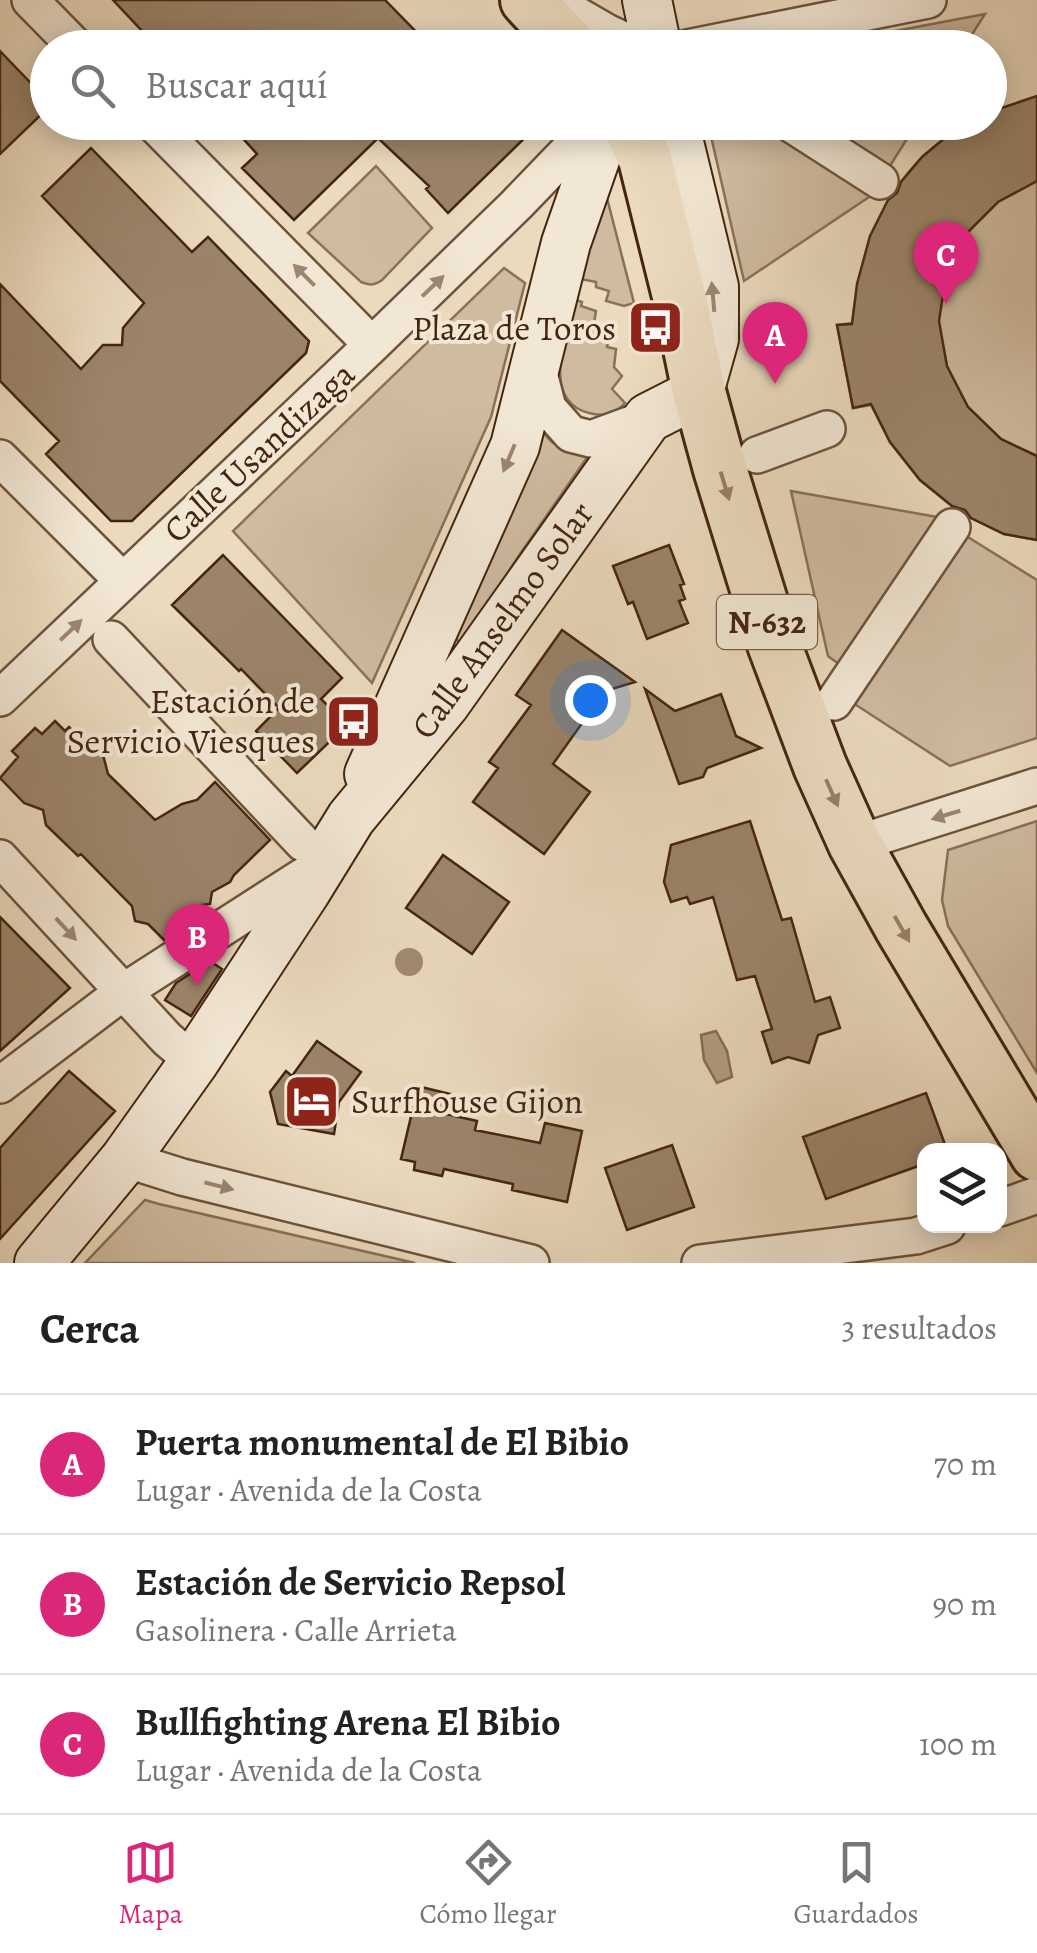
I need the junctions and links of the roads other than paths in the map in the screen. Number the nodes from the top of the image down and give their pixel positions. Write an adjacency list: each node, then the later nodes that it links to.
1 (30, 0): 7 (street)
2 (527, 0): 8 (main road)
3 (551, 0): 9 (street)
4 (632, 0): 10 (street)
5 (647, 0): 11 (main road)
6 (928, 0): 12 (street)
7 (59, 30)
8 (555, 30)
9 (608, 30)
10 (637, 30)
11 (643, 30)
12 (777, 30)
13 (170, 140): 22 (street, one-way to 13)
14 (579, 140): 20 (street, Calle Usandizaga)
15 (602, 140): 21 (main road, Calle Anselmo Solar)
16 (636, 140): 24 (main road, N-632)
17 (678, 140): 24 (main road, one-way to 17)
18 (816, 140): 19 (street)
19 (880, 181)
20 (516, 205): 21 (street); 22 (street, Calle Usandizaga, one-way to 20)
21 (566, 243): 23 (main road, Calle Anselmo Solar)
22 (372, 345): 30 (street, Calle Usandizaga)
23 (536, 364): 25 (street); 35 (main road, Calle Anselmo Solar, one-way to 35)
24 (699, 392): 25 (main road); 36 (main road, N-632, one-way to 36)
25 (648, 418): 35 (main road, Calle Anselmo Solar)
26 (828, 430): 27 (street)
27 (757, 455)
28 (0, 458): 30 (street)
29 (952, 527): 33 (street)
30 (122, 581): 32 (street, Calle Usandizaga, one-way to 30)
31 (111, 640): 37 (street)
32 (0, 698)
33 (834, 702)
34 (1037, 786): 36 (street, one-way to 36)
35 (351, 818): 37 (main road, Calle Anselmo Solar)
36 (855, 844): 42 (main road, N-632, one-way to 42)
37 (313, 853): 39 (street); 40 (main road, Calle Anselmo Solar)
38 (0, 858): 39 (street, one-way to 39)
39 (124, 992): 40 (street); 41 (street)
40 (194, 1062): 43 (main road, Calle Anselmo Solar)
41 (0, 1085)
42 (1037, 1154)
43 (125, 1160): 47 (main road, Calle Anselmo Solar); 48 (street, one-way to 48)
44 (1037, 1195): 45 (street)
45 (1007, 1206)
46 (925, 1233): 49 (street)
47 (39, 1263)
48 (531, 1263)
49 (700, 1263)

